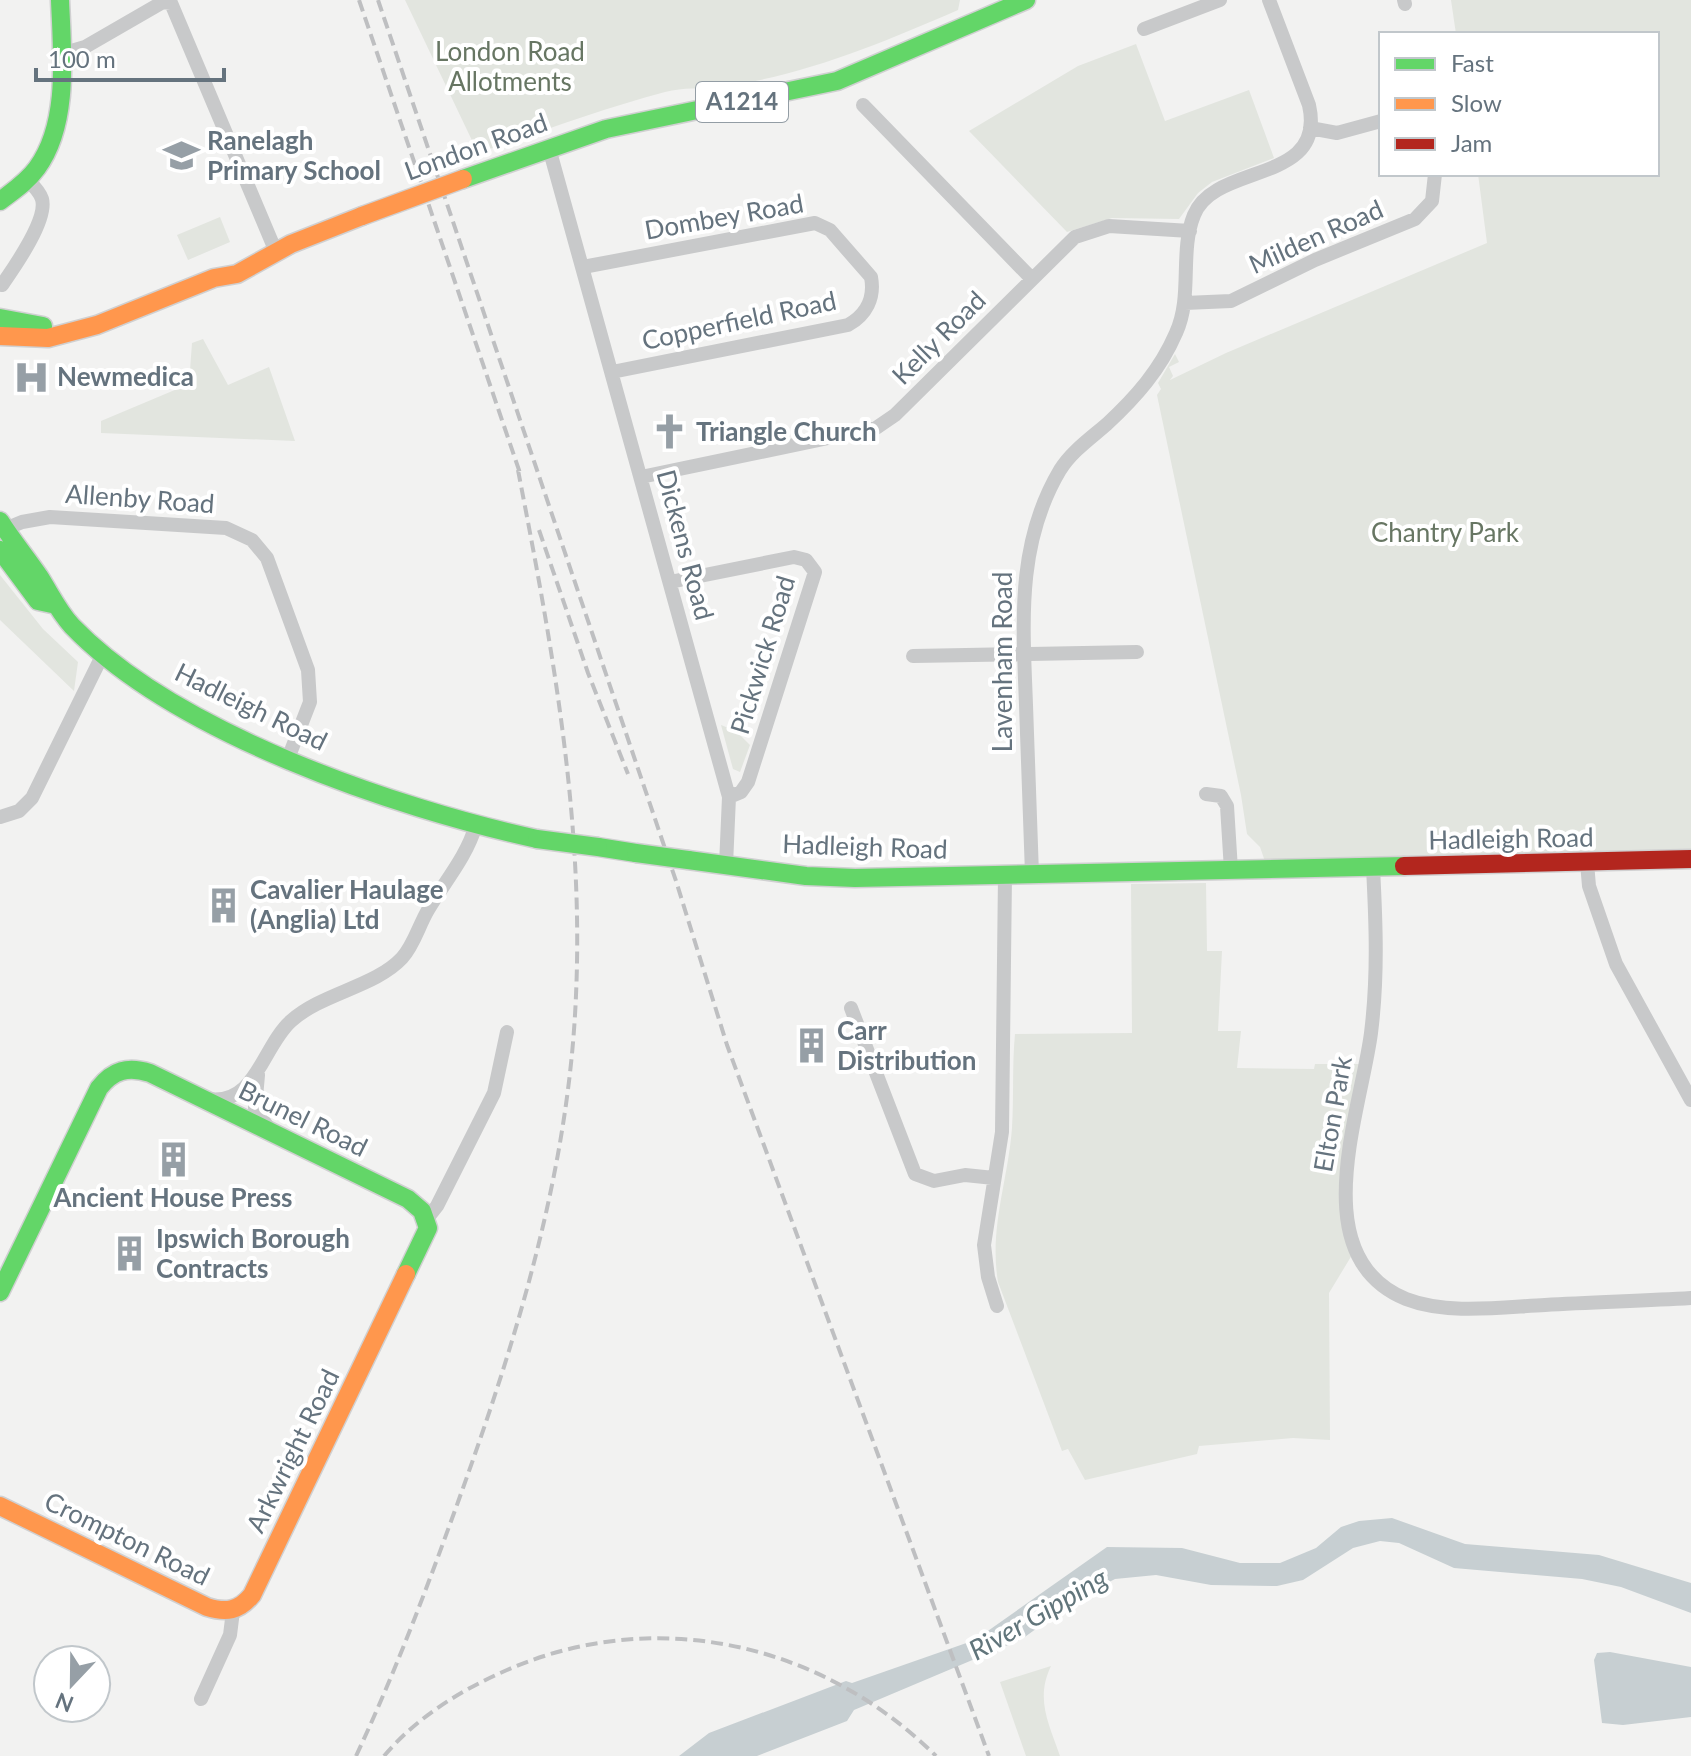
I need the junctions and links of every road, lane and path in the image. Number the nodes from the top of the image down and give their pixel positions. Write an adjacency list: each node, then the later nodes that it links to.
1 (60, 0): 6 (street)
2 (1026, 0): 10 (street, London Road / A1214)
3 (1220, 0): 5 (street)
4 (1269, 0): 9 (street)
5 (1144, 29)
6 (61, 54): 12 (street); 15 (street)
7 (863, 105): 18 (street)
8 (1379, 122): 9 (street)
9 (1310, 128): 14 (street, Lavenham Road)
10 (549, 148): 15 (street, London Road / A1214, bridge); 17 (street, Dickens Road)
11 (1435, 176): 20 (street, Milden Road)
12 (27, 179): 13 (street); 19 (street)
13 (0, 201)
14 (1190, 231): 18 (street, Kelly Road); 20 (street, Lavenham Road)
15 (271, 254): 22 (street, London Road)
16 (860, 261): 17 (street, Dombey Road); 24 (street, Copperfield Road)
17 (583, 267): 24 (street, Dickens Road)
18 (1032, 279): 25 (street, Kelly Road)
19 (2, 285)
20 (1185, 303): 30 (street, Lavenham Road)
21 (4, 316): 22 (street, London Road)
22 (73, 331): 23 (street, London Road)
23 (0, 336)
24 (612, 372): 25 (street, Dickens Road)
25 (641, 477): 27 (street, Dickens Road)
26 (3, 537): 29 (street, Hadleigh Road); 32 (street, Allenby Road)
27 (670, 582): 34 (street, Dickens Road); 34 (street, Pickwick Road)
28 (1137, 652): 30 (street)
29 (103, 654): 32 (street, Hadleigh Road); 35 (street)
30 (1024, 654): 31 (street); 42 (street, Lavenham Road)
31 (913, 656)
32 (289, 756): 36 (street, Hadleigh Road)
33 (1206, 794): 41 (street)
34 (729, 797): 39 (street, Dickens Road)
35 (0, 817)
36 (476, 825): 39 (street, Hadleigh Road, bridge); 46 (street)
37 (1691, 859): 38 (street, Hadleigh Road)
38 (1587, 863): 40 (street, Hadleigh Road); 48 (street)
39 (726, 865): 43 (street, Hadleigh Road)
40 (1373, 868): 41 (street, Hadleigh Road); 53 (street, Elton Park)
41 (1231, 870): 42 (street, Hadleigh Road)
42 (1032, 874): 43 (street, Hadleigh Road)
43 (1005, 875): 50 (street)
44 (851, 1008): 50 (street)
45 (507, 1032): 51 (street)
46 (260, 1067): 47 (street); 49 (street)
47 (196, 1096): 49 (street, Brunel Road); 52 (street, Brunel Road)
48 (1691, 1100)
49 (277, 1136): 51 (street, Brunel Road)
50 (994, 1178): 54 (street)
51 (426, 1220): 56 (street, Arkwright Road)
52 (0, 1292)
53 (1691, 1298)
54 (997, 1306)
55 (0, 1506): 56 (street, Crompton Road)
56 (233, 1611): 57 (street, Arkwright Road)
57 (201, 1699)

